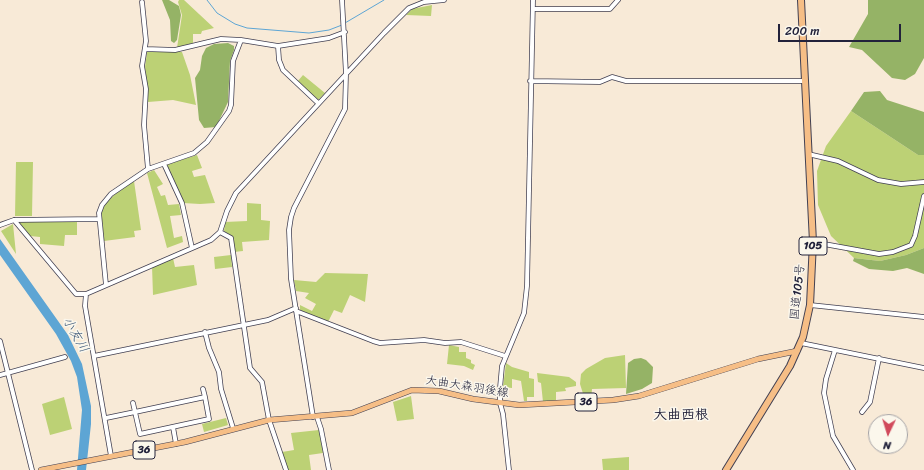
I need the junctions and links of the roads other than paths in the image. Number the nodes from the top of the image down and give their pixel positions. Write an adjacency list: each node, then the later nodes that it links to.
1 (342, 0): 8 (street)
2 (444, 0): 12 (street)
3 (533, 0): 7 (street)
4 (618, 0): 7 (street)
5 (801, 0): 14 (highway, 国道105号 / 105)
6 (142, 2): 11 (street)
7 (533, 9): 13 (street)
8 (345, 32): 10 (street); 12 (street)
9 (241, 40): 10 (street); 11 (street); 17 (street)
10 (278, 46): 15 (street)
11 (145, 49): 18 (street)
12 (346, 74): 15 (street); 30 (street)
13 (530, 81): 14 (street); 39 (street)
14 (805, 81): 16 (highway, 国道105号 / 105)
15 (318, 104): 24 (street)
16 (808, 154): 19 (street); 25 (highway, 国道105号 / 105)
17 (164, 164): 18 (street); 26 (street)
18 (148, 169): 21 (street)
19 (924, 182)
20 (924, 196): 25 (street)
21 (99, 219): 22 (street); 27 (street)
22 (14, 220): 23 (street); 28 (street)
23 (0, 225)
24 (220, 232): 26 (street); 32 (street)
25 (813, 242): 29 (highway, 国道105号 / 105)
26 (192, 248): 27 (street)
27 (106, 284): 28 (street)
28 (86, 294): 38 (street)
29 (810, 304): 31 (street); 35 (highway, 国道105号 / 105)
30 (296, 309): 32 (street); 39 (street); 51 (street)
31 (924, 317)
32 (243, 324): 33 (street); 53 (street)
33 (205, 332): 38 (street); 55 (street)
34 (0, 340): 43 (street)
35 (801, 343): 36 (street); 37 (highway, 国道105号 / 105)
36 (835, 350): 41 (street); 64 (street)
37 (797, 351): 48 (main road, 大曲大森羽後線 / 36); 63 (highway, 国道105号 / 105)
38 (94, 356): 52 (street)
39 (505, 356): 48 (street)
40 (65, 357): 43 (street)
41 (879, 358): 42 (street); 50 (street)
42 (924, 368)
43 (9, 373): 44 (street); 58 (street)
44 (0, 375)
45 (203, 389): 46 (street)
46 (205, 398): 49 (street); 54 (street)
47 (133, 403): 49 (street)
48 (500, 403): 51 (main road, 大曲大森羽後線 / 36); 62 (street)
49 (135, 412): 52 (street); 54 (street)
50 (862, 412)
51 (315, 417): 53 (main road, 大曲大森羽後線 / 36); 61 (street)
52 (106, 418): 57 (street)
53 (269, 420): 55 (main road, 大曲大森羽後線 / 36); 60 (street)
54 (173, 427): 56 (street)
55 (233, 428): 56 (main road, 大曲大森羽後線 / 36)
56 (176, 444): 57 (main road, 大曲大森羽後線 / 36)
57 (111, 456): 59 (main road, 大曲大森羽後線 / 36)
58 (32, 470)
59 (41, 470)
60 (286, 470)
61 (329, 470)
62 (510, 470)
63 (726, 470)
64 (853, 470)

